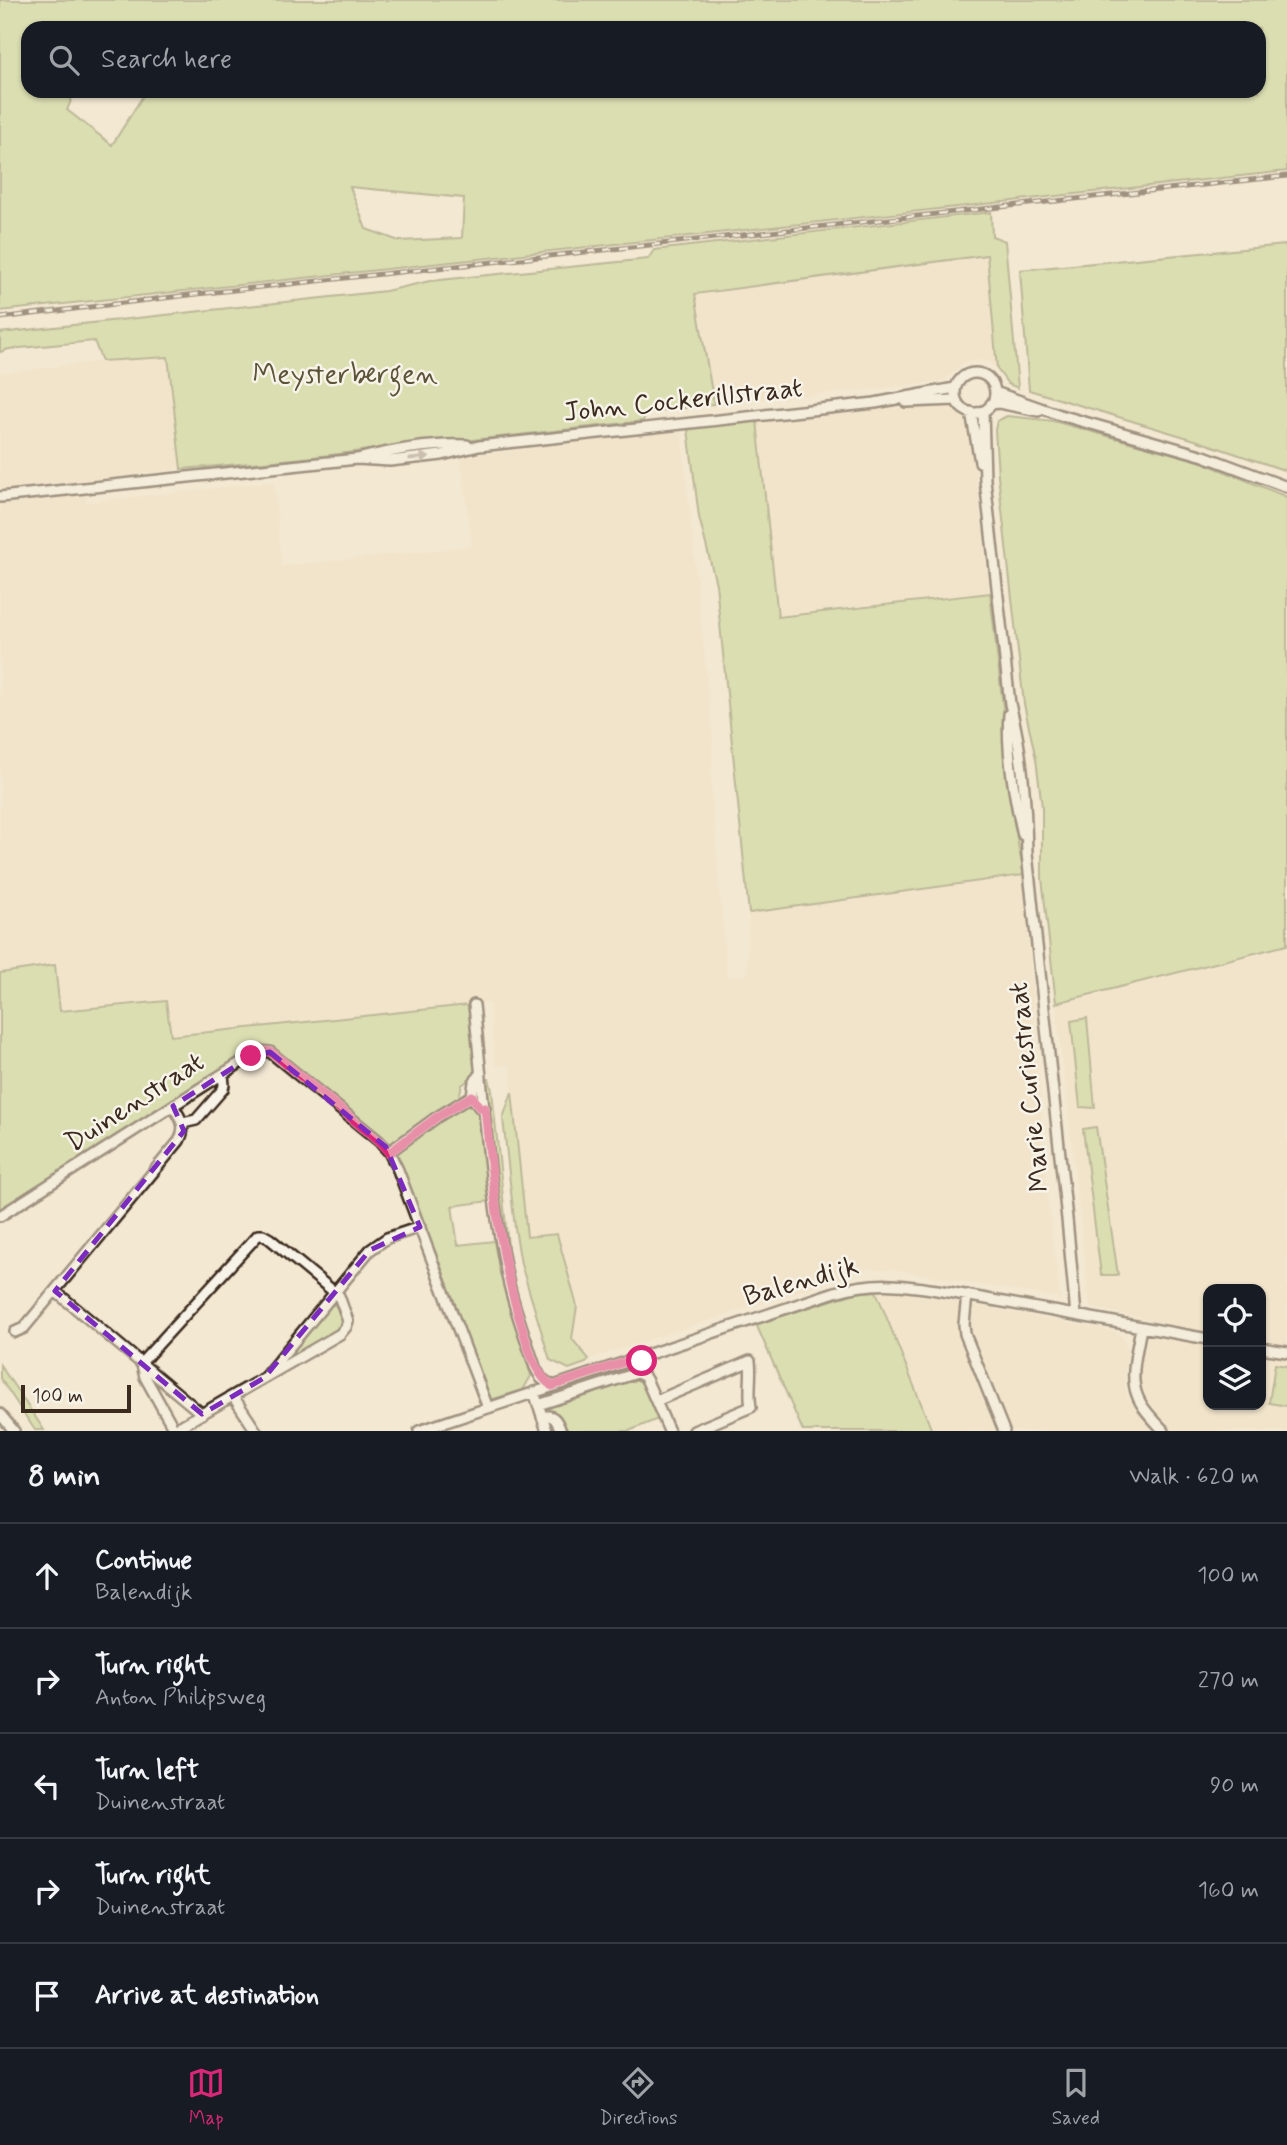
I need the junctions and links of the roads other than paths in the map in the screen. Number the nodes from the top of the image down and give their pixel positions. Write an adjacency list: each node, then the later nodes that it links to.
1 (955, 388): 2 (street); 3 (street); 4 (street, John Cockerillstraat)
2 (995, 392): 5 (street); 8 (street)
3 (956, 400): 4 (street, John Cockerillstraat); 7 (street)
4 (891, 401): 11 (street, John Cockerillstraat)
5 (991, 404): 6 (street); 8 (street)
6 (983, 411): 7 (street); 9 (street)
7 (971, 412): 9 (street)
8 (1060, 415): 10 (street)
9 (985, 480): 25 (street, Marie Curiestraat)
10 (1287, 487)
11 (0, 497)
12 (474, 1005): 14 (street)
13 (223, 1074): 16 (street, Duinenstraat); 18 (street); 19 (street, Duinenstraat)
14 (481, 1074): 15 (street); 17 (street)
15 (472, 1096): 17 (street); 19 (street)
16 (173, 1106): 18 (street); 20 (street, Duinenstraat)
17 (485, 1108): 35 (street)
18 (183, 1123): 22 (street)
19 (389, 1153): 21 (street, Duinenstraat)
20 (0, 1216)
21 (420, 1227): 23 (street); 40 (street, Duinenstraat)
22 (55, 1291): 27 (street); 32 (street)
23 (335, 1292): 32 (street); 34 (street); 34 (street)
24 (968, 1295): 25 (street, Balendijk); 31 (street, Balendijk); 52 (street)
25 (1076, 1315): 26 (street, Balendijk)
26 (1141, 1327): 28 (street, Balendijk); 53 (street)
27 (15, 1332)
28 (1203, 1338)
29 (1266, 1349): 30 (street)
30 (1287, 1352)
31 (640, 1357): 33 (street); 35 (street, Balendijk)
32 (141, 1363): 41 (street); 44 (street)
33 (640, 1374): 38 (street); 39 (street)
34 (264, 1378): 37 (street)
35 (552, 1386): 36 (street, Balendijk)
36 (534, 1392): 39 (street); 40 (street, Balendijk)
37 (233, 1396): 41 (street); 46 (street)
38 (656, 1401): 50 (street); 51 (street)
39 (538, 1405): 42 (street)
40 (488, 1408): 47 (street, Balendijk)
41 (202, 1414): 44 (street)
42 (542, 1417): 48 (street); 49 (street)
43 (2, 1421): 45 (street)
44 (173, 1430)
45 (14, 1431)
46 (256, 1431)
47 (419, 1431)
48 (547, 1431)
49 (561, 1431)
50 (668, 1431)
51 (694, 1431)
52 (1004, 1431)
53 (1164, 1431)

